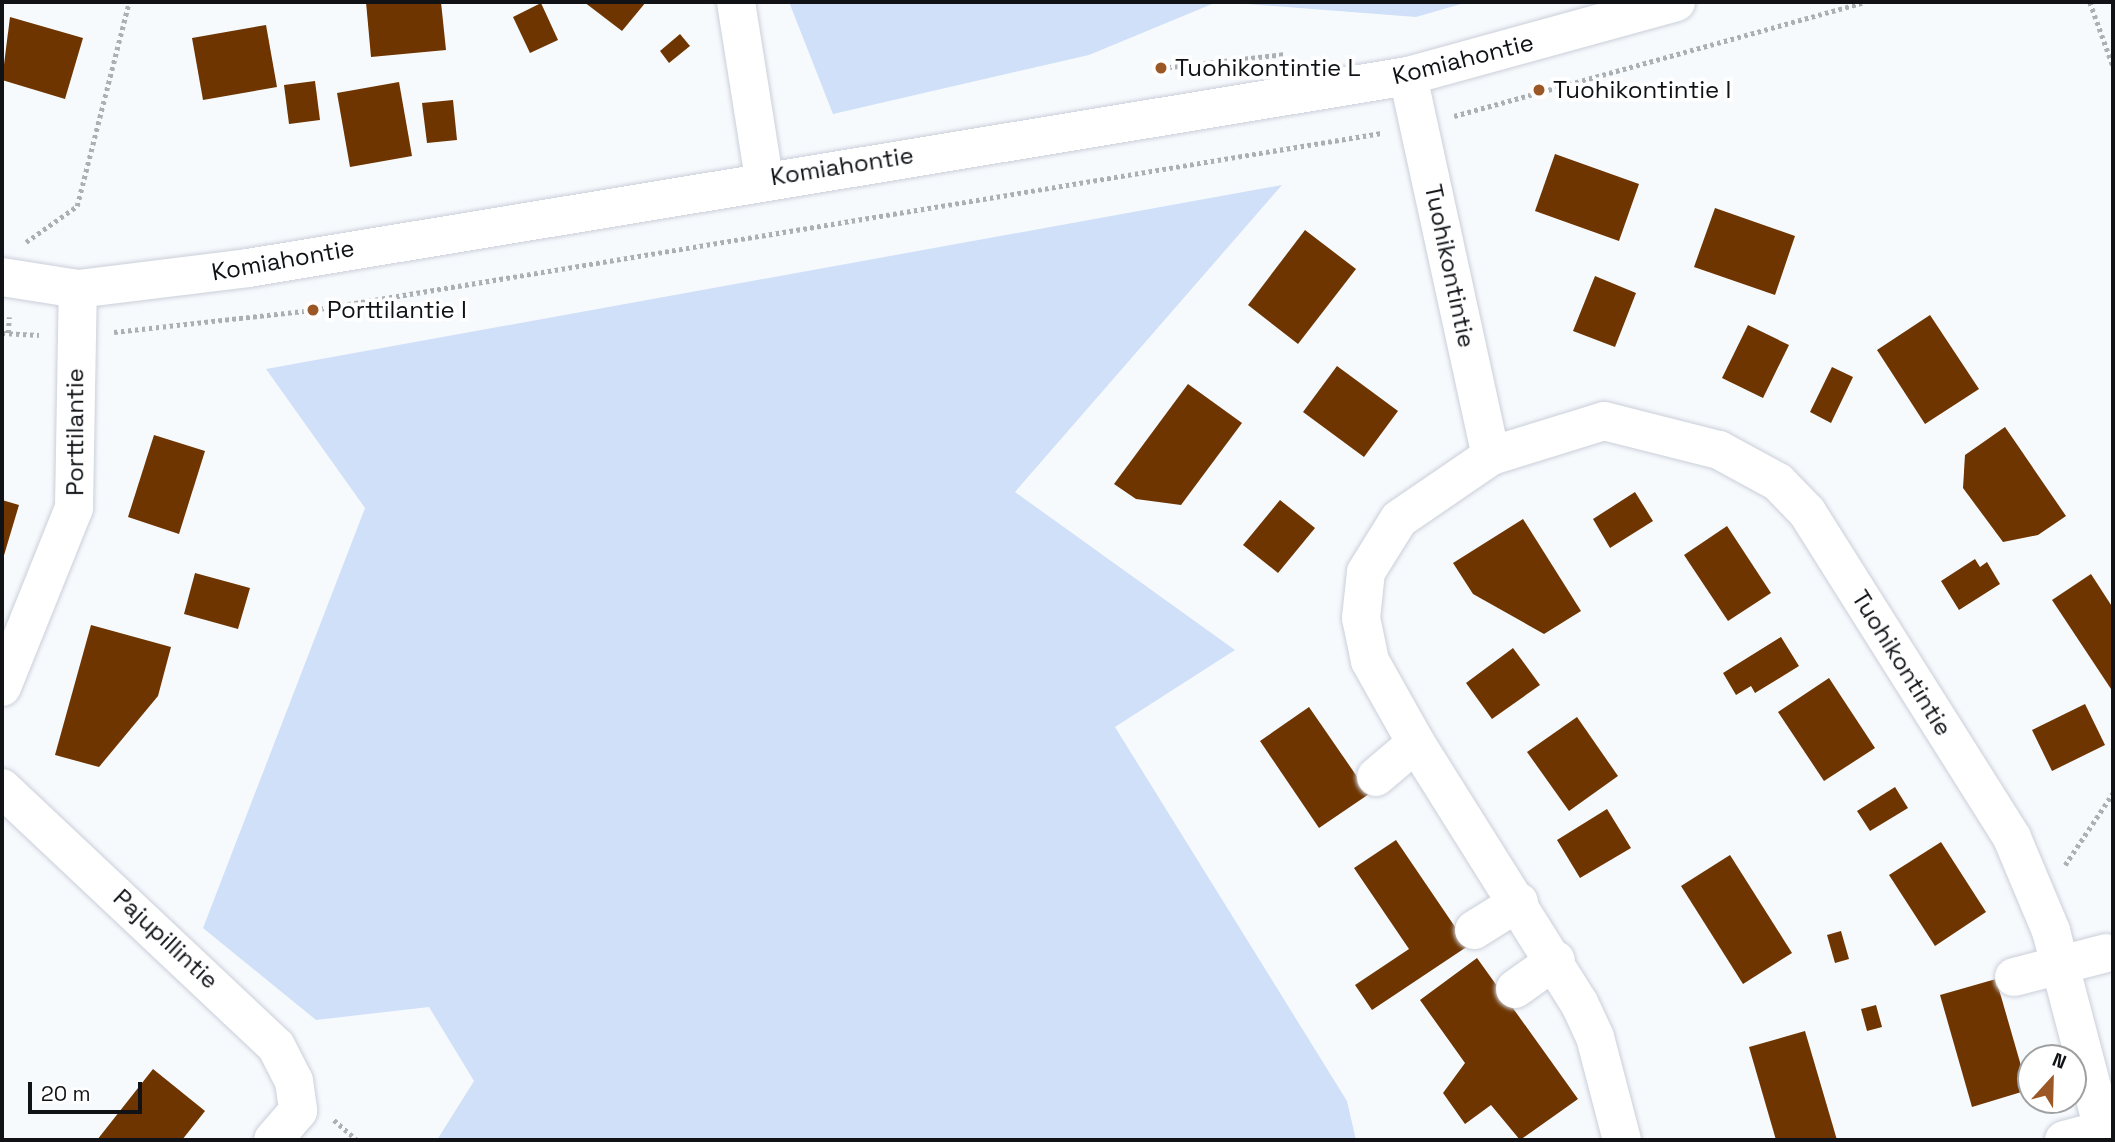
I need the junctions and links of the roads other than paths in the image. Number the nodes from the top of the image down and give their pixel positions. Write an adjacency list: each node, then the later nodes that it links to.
1 (736, 2): 4 (street)
2 (1676, 2): 3 (street, Komiahontie)
3 (1408, 76): 4 (street, Komiahontie); 7 (street, Tuohikontintie)
4 (764, 178): 6 (street, Komiahontie)
5 (7, 277): 6 (street, Komiahontie)
6 (78, 289): 8 (street, Porttilantie)
7 (1491, 456): 9 (street, Tuohikontintie); 16 (street, Tuohikontintie)
8 (2, 687)
9 (1416, 743): 10 (street); 12 (street, Tuohikontintie)
10 (1376, 777)
11 (2, 788): 20 (street, Pajupillintie)
12 (1519, 902): 13 (street); 15 (street, Tuohikontintie)
13 (1474, 930)
14 (2106, 953): 16 (street)
15 (1556, 960): 18 (street); 21 (street, Tuohikontintie)
16 (2061, 965): 17 (street); 19 (street, Tuohikontintie)
17 (2014, 977)
18 (1515, 989)
19 (2108, 1133): 22 (street)
20 (273, 1140)
21 (1622, 1140)
22 (2064, 1140)

